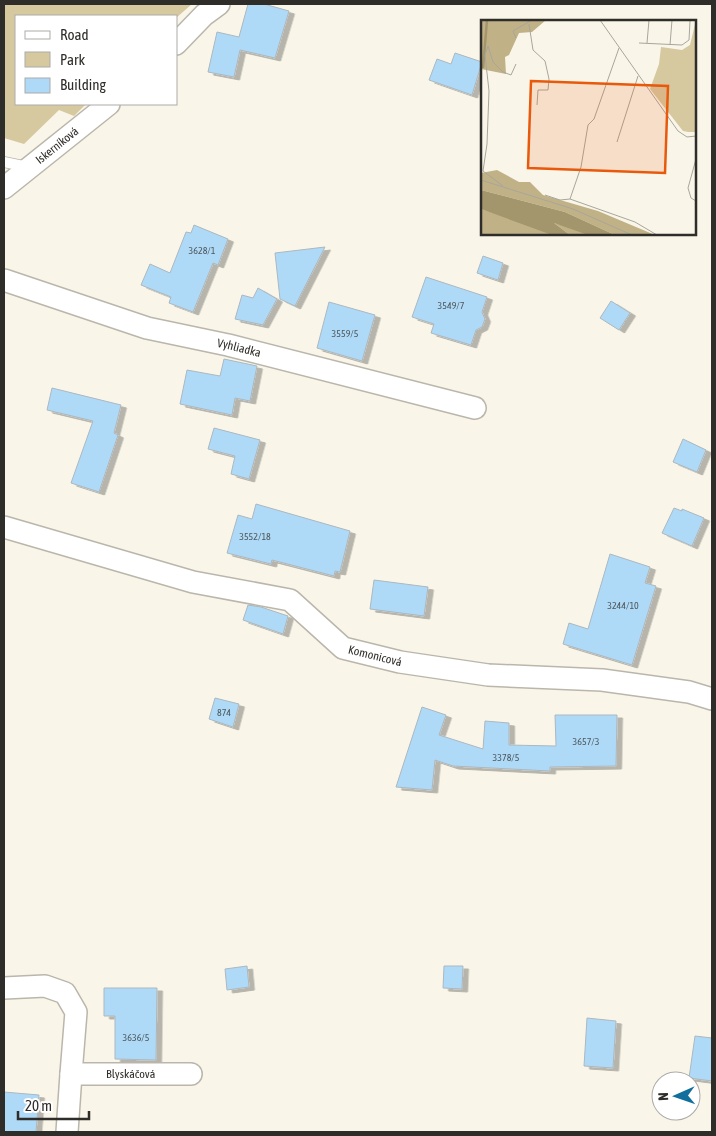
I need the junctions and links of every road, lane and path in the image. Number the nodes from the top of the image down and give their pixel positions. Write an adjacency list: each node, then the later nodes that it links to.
1 (219, 4): 2 (street)
2 (178, 42)
3 (108, 105): 5 (street, Iskerníková)
4 (4, 162): 5 (lane)
5 (29, 167): 6 (street, Iskerníková)
6 (4, 188)
7 (4, 280): 8 (street, Vyhliadka)
8 (475, 408)
9 (4, 527): 10 (street, Komonicová)
10 (712, 699)
11 (4, 988): 12 (street)
12 (72, 1074): 13 (street, Blyskáčová); 14 (street)
13 (191, 1074)
14 (67, 1132)

